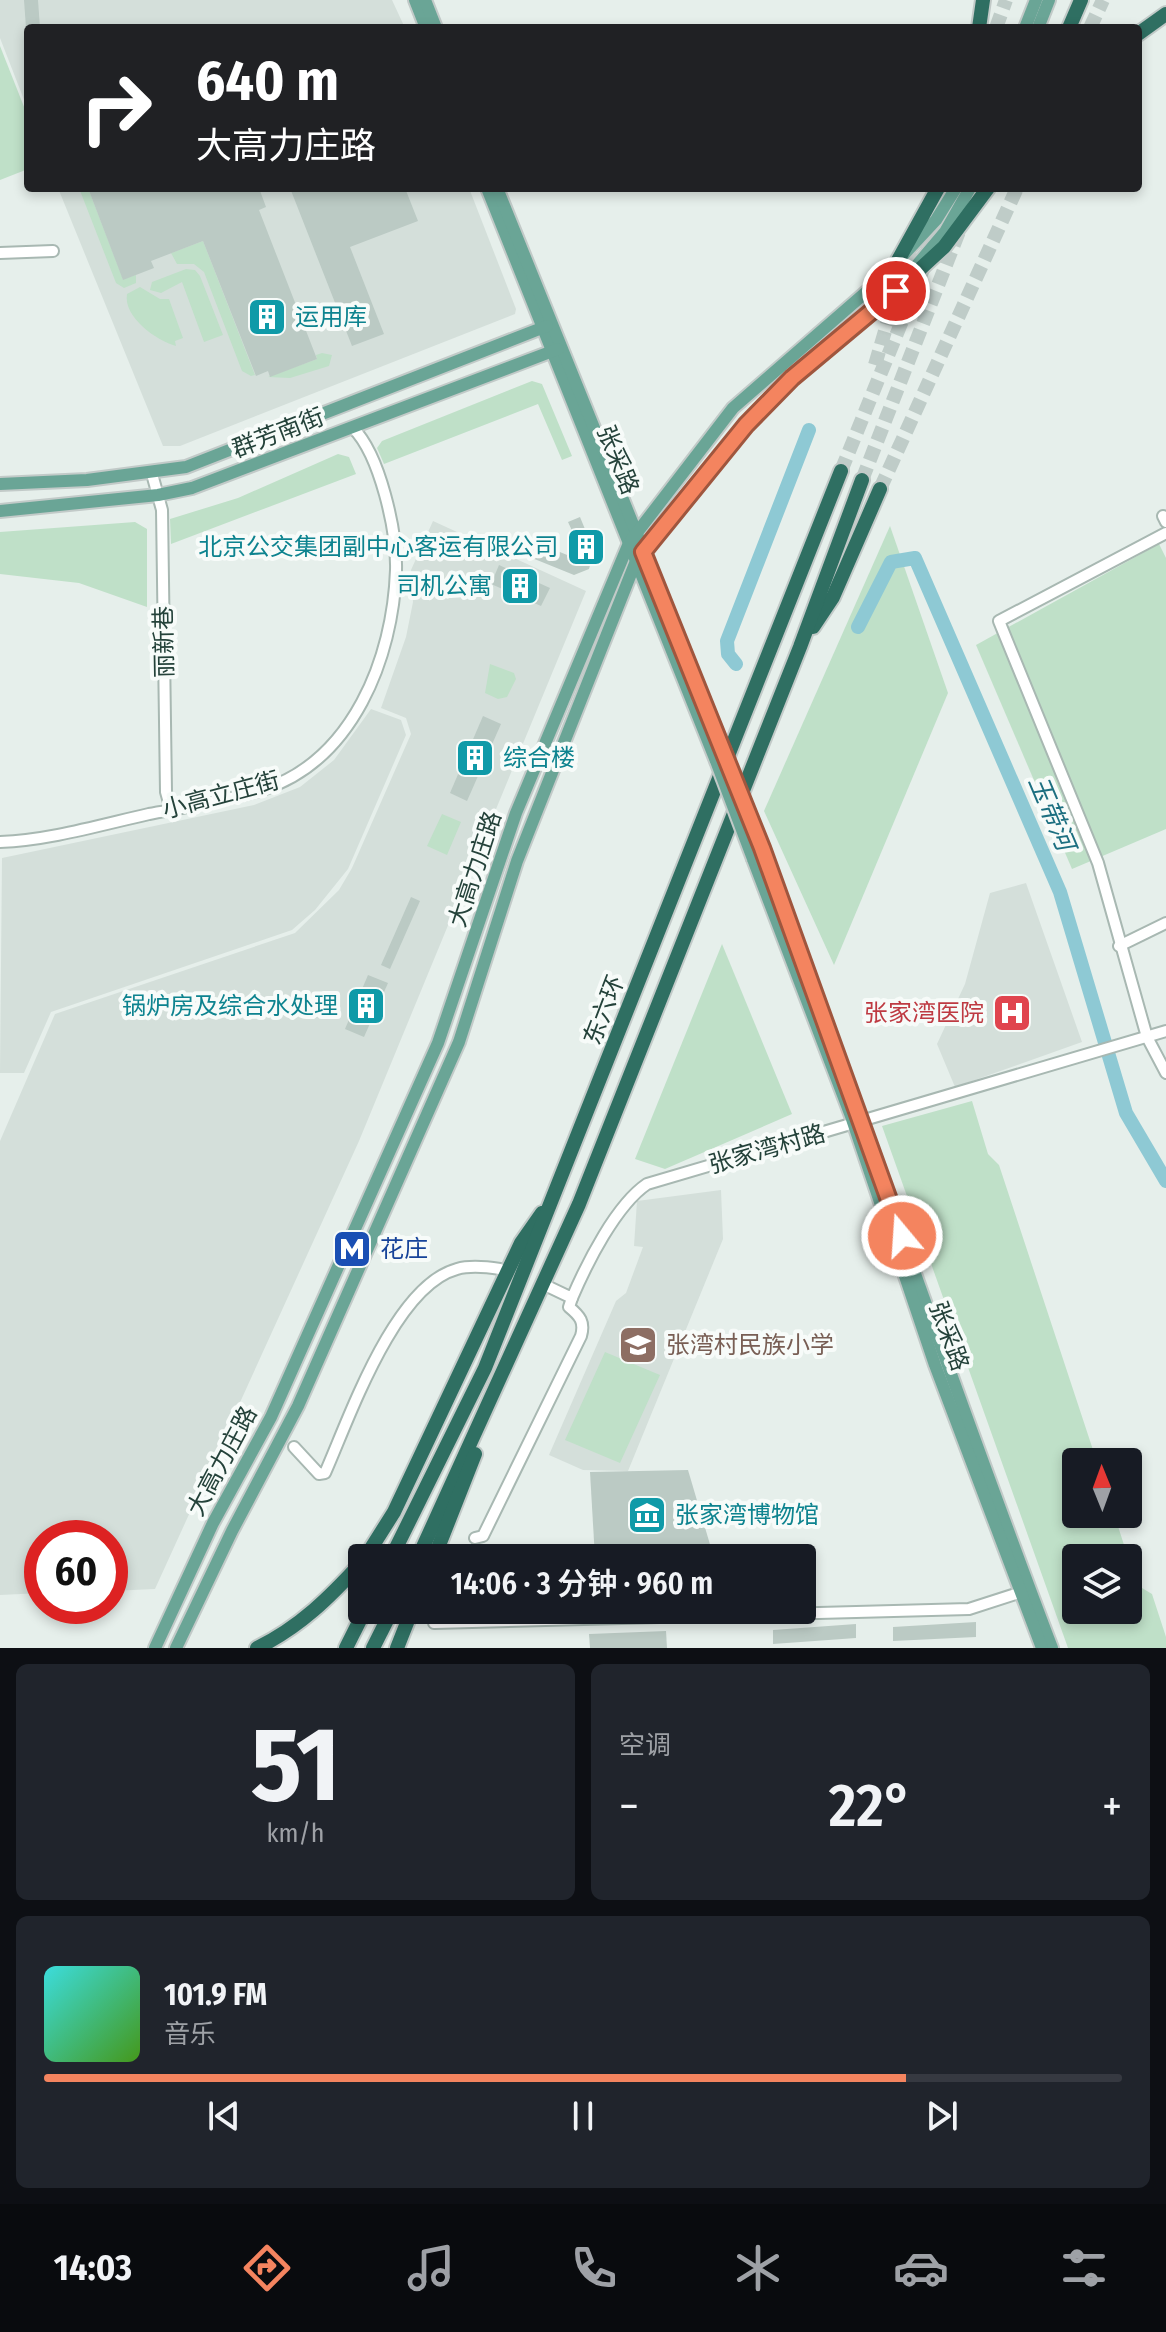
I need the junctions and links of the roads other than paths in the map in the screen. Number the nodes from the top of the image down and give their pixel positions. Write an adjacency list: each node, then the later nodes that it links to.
1 (415, 0): 8 (main road)
2 (425, 0): 9 (main road)
3 (983, 0): 10 (highway)
4 (1036, 0): 11 (main road)
5 (1049, 0): 12 (main road)
6 (1081, 0): 13 (highway)
7 (1166, 14): 14 (highway)
8 (424, 24)
9 (434, 24)
10 (980, 24)
11 (1027, 24)
12 (1040, 24)
13 (1071, 24)
14 (1142, 31)
15 (489, 192): 25 (main road, 张采路)
16 (498, 192): 25 (main road, 张采路)
17 (936, 192): 23 (highway)
18 (954, 192): 23 (main road, 大高力庄路)
19 (968, 192): 24 (main road, 大高力庄路)
20 (985, 192): 24 (highway)
21 (53, 251): 22 (street)
22 (0, 253)
23 (896, 264): 36 (main road, 大高力庄路)
24 (896, 291): 37 (main road, 大高力庄路)
25 (546, 326): 26 (main road, 张采路); 29 (main road, 群芳南街)
26 (555, 350): 27 (main road, 群芳南街); 36 (main road, 张采路)
27 (353, 428): 33 (main road, 群芳南街); 41 (street, 小高立庄街)
28 (841, 471): 49 (highway, 东六环)
29 (152, 474): 31 (main road, 群芳南街); 33 (street, 丽新巷)
30 (862, 480): 40 (highway, 东六环)
31 (0, 484)
32 (880, 489): 40 (highway)
33 (158, 495): 34 (main road, 群芳南街); 41 (street, 丽新巷)
34 (0, 511)
35 (1166, 533): 44 (street)
36 (632, 538): 37 (main road, 张采路); 38 (main road, 大高力庄路)
37 (640, 557): 39 (main road, 大高力庄路); 48 (main road, 张采路, bridge); 48 (main road, 张采路, bridge)
38 (602, 602): 39 (main road); 66 (main road, 大高力庄路)
39 (619, 607): 67 (main road, 大高力庄路)
40 (800, 647): 53 (highway, 东六环)
41 (171, 810): 42 (street, 小高立庄街)
42 (0, 842)
43 (1166, 923): 44 (street)
44 (1119, 946): 46 (street)
45 (1166, 1031): 46 (street, 张家湾村路)
46 (1147, 1037): 47 (street); 48 (street, 张家湾村路)
47 (1166, 1073)
48 (859, 1123): 52 (street, 张家湾村路); 61 (main road, 张采路)
49 (556, 1193): 56 (highway); 57 (highway, 东六环)
50 (500, 1269): 54 (street)
51 (549, 1287): 52 (street)
52 (572, 1298): 55 (street)
53 (536, 1303): 58 (highway, 东六环); 59 (highway)
54 (294, 1447)
55 (475, 1538)
56 (373, 1544)
57 (398, 1544)
58 (424, 1544)
59 (440, 1544)
60 (348, 1577): 68 (highway)
61 (1025, 1590): 62 (street); 72 (main road, 张采路); 73 (main road, 张采路)
62 (816, 1613)
63 (358, 1624): 69 (highway)
64 (385, 1624): 70 (highway)
65 (406, 1624): 71 (highway)
66 (155, 1648)
67 (176, 1648)
68 (257, 1648)
69 (346, 1648)
70 (373, 1648)
71 (397, 1648)
72 (1042, 1648)
73 (1052, 1648)

